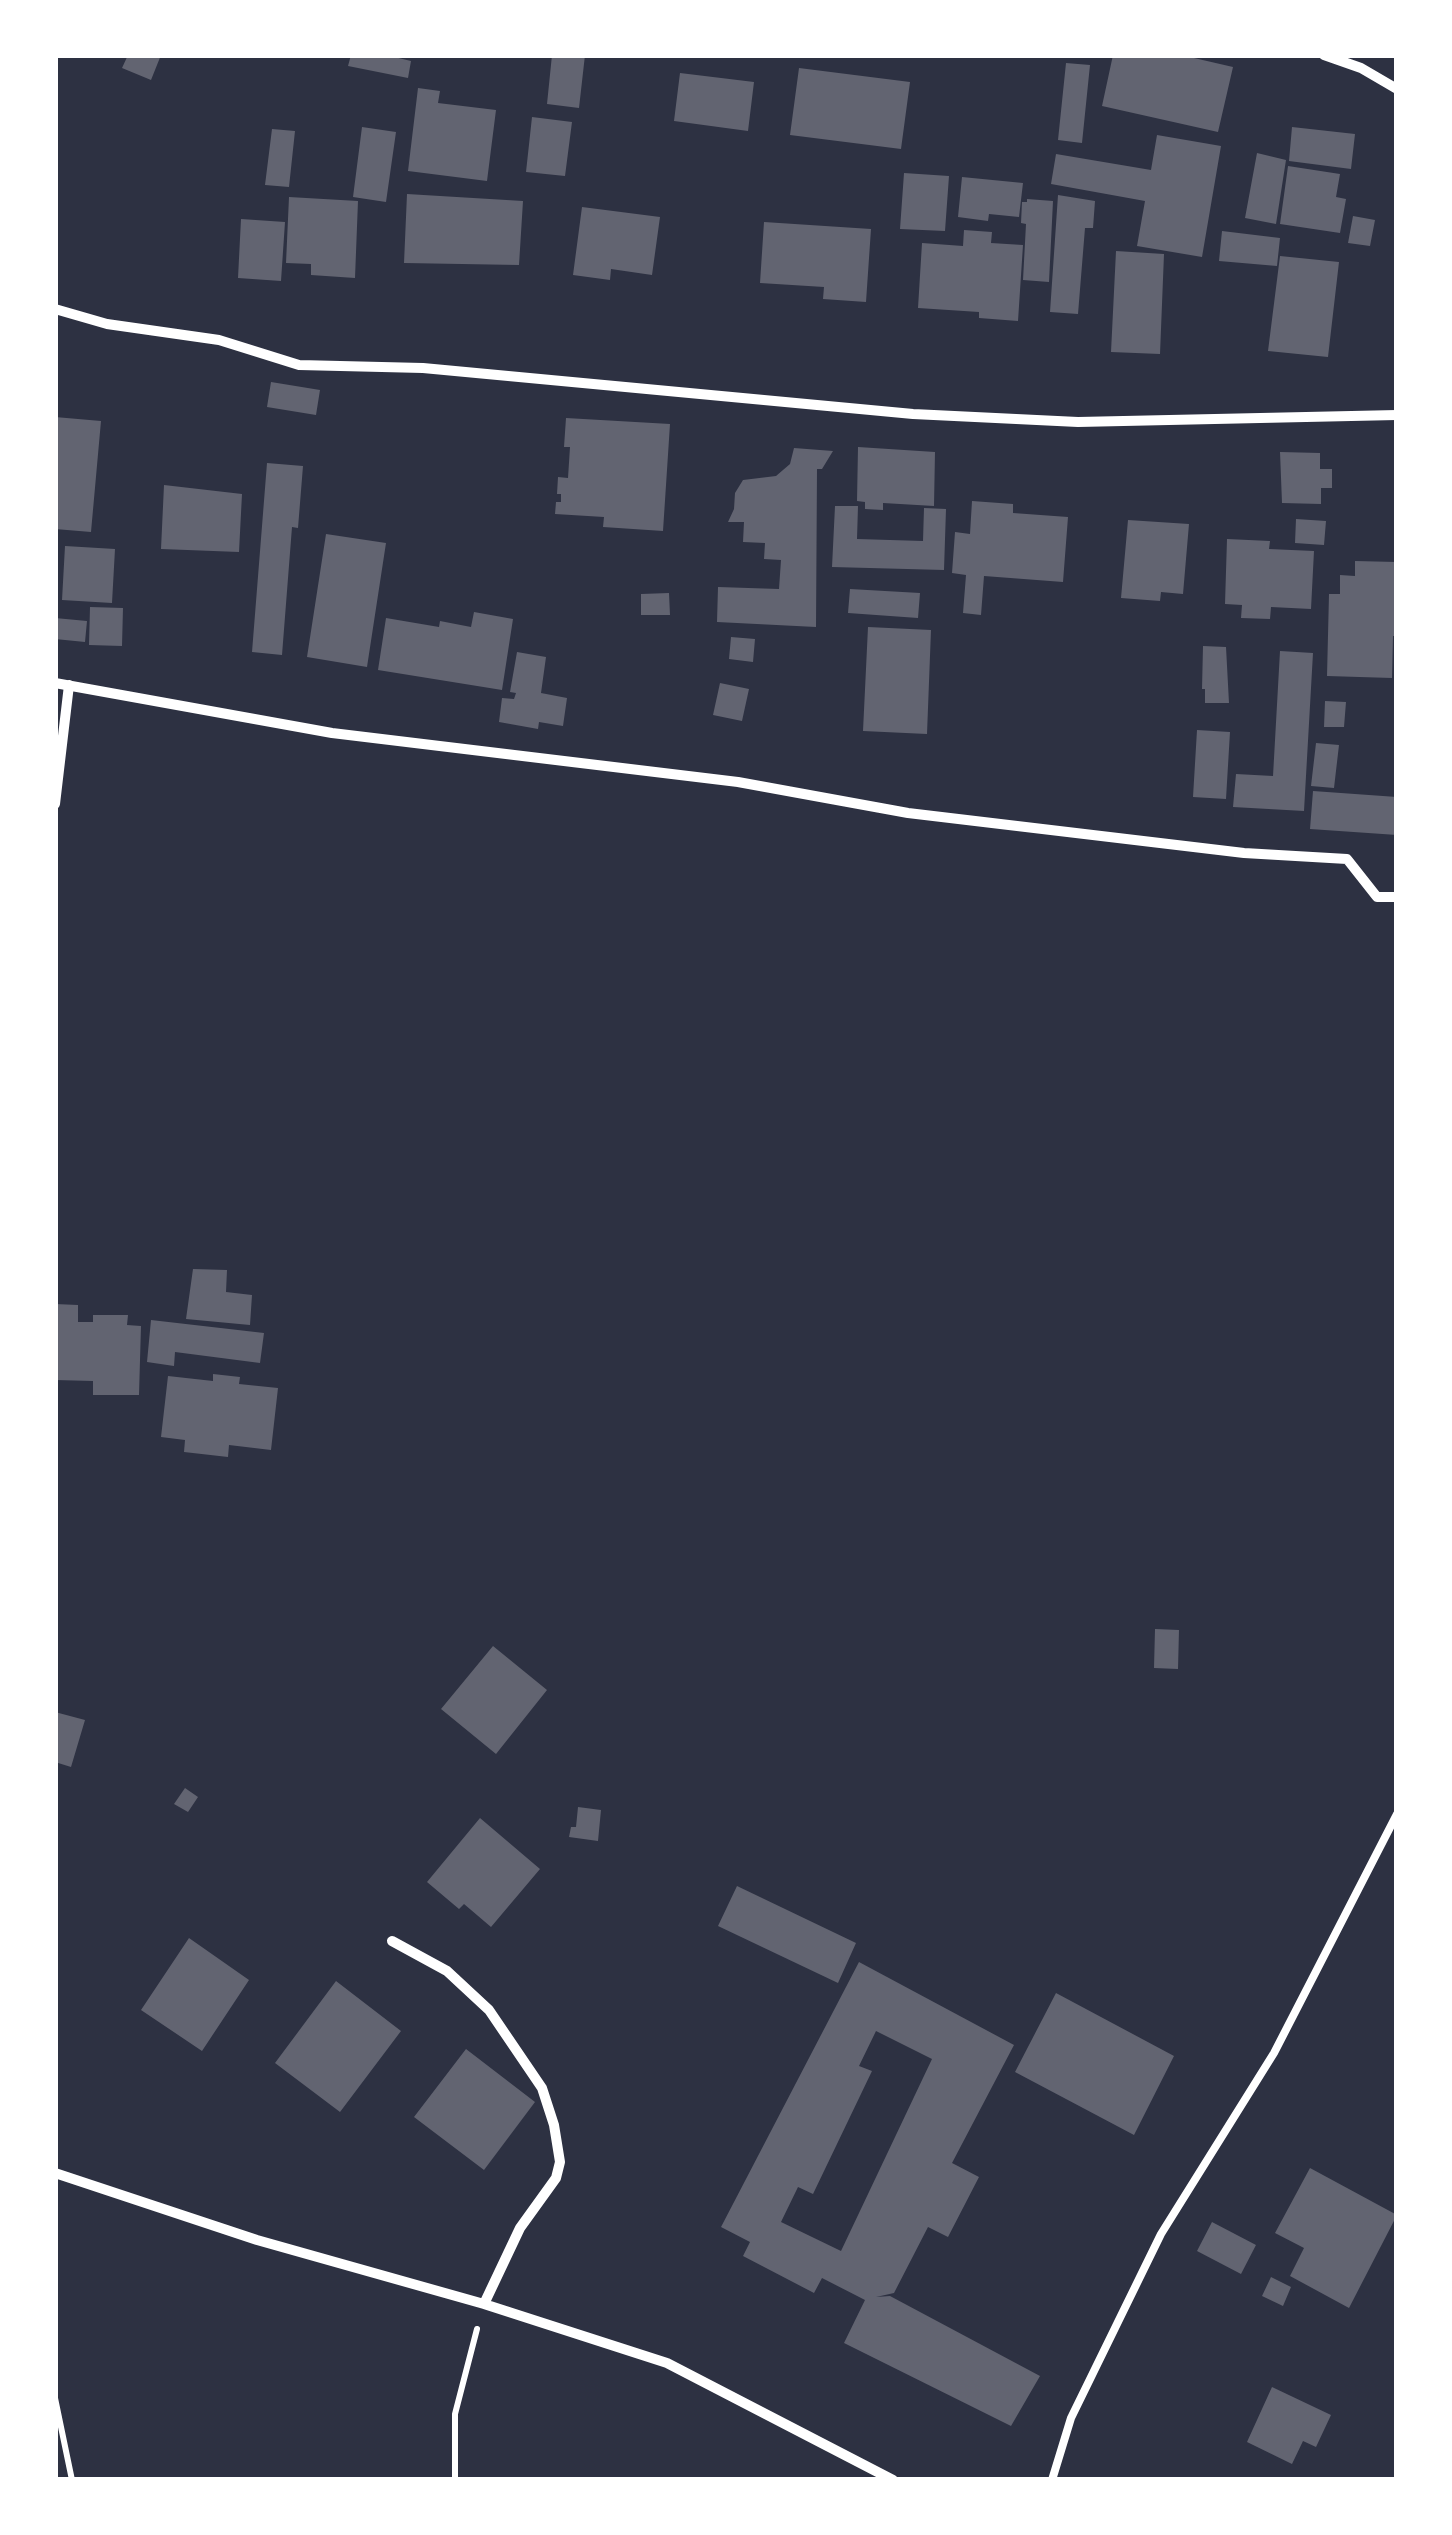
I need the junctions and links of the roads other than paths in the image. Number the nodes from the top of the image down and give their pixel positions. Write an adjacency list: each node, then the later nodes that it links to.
1 (1324, 55): 2 (street)
2 (1397, 89)
3 (55, 309): 4 (street)
4 (1397, 415)
5 (55, 683): 6 (street)
6 (69, 685): 7 (street); 8 (street)
7 (55, 804)
8 (1397, 897)
9 (1397, 1814): 14 (lane)
10 (392, 1940): 12 (street)
11 (55, 2173): 12 (street)
12 (484, 2304): 13 (street)
13 (892, 2480)
14 (1052, 2480)

